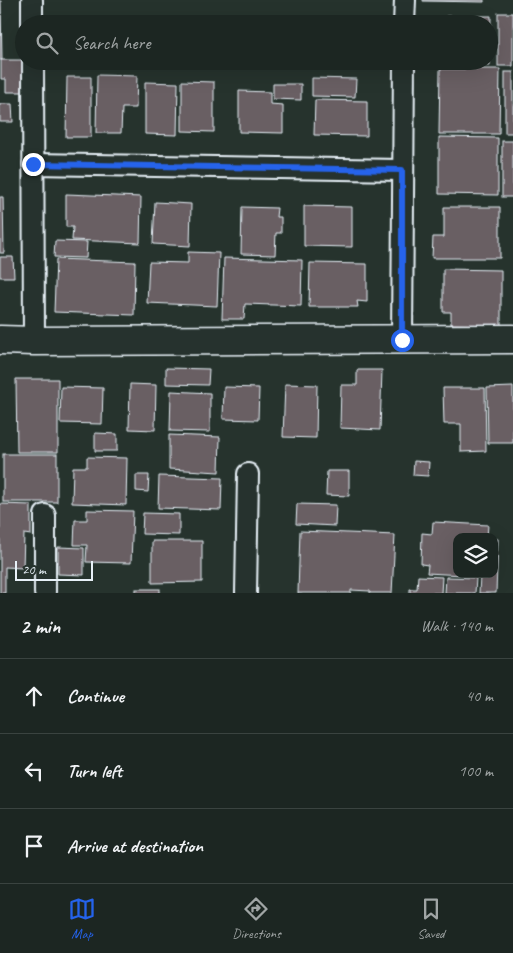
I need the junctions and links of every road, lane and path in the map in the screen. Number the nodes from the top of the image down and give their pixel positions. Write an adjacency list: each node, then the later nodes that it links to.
1 (32, 0): 3 (street)
2 (405, 0): 4 (street)
3 (32, 15)
4 (404, 15)
5 (33, 70): 7 (street)
6 (404, 70): 8 (street)
7 (33, 164): 8 (street); 12 (street)
8 (402, 170): 11 (street)
9 (513, 339): 11 (street)
10 (0, 340): 12 (street)
11 (402, 340): 12 (street)
12 (34, 341)
13 (248, 474): 16 (street)
14 (45, 516): 15 (street)
15 (45, 593)
16 (246, 593)

